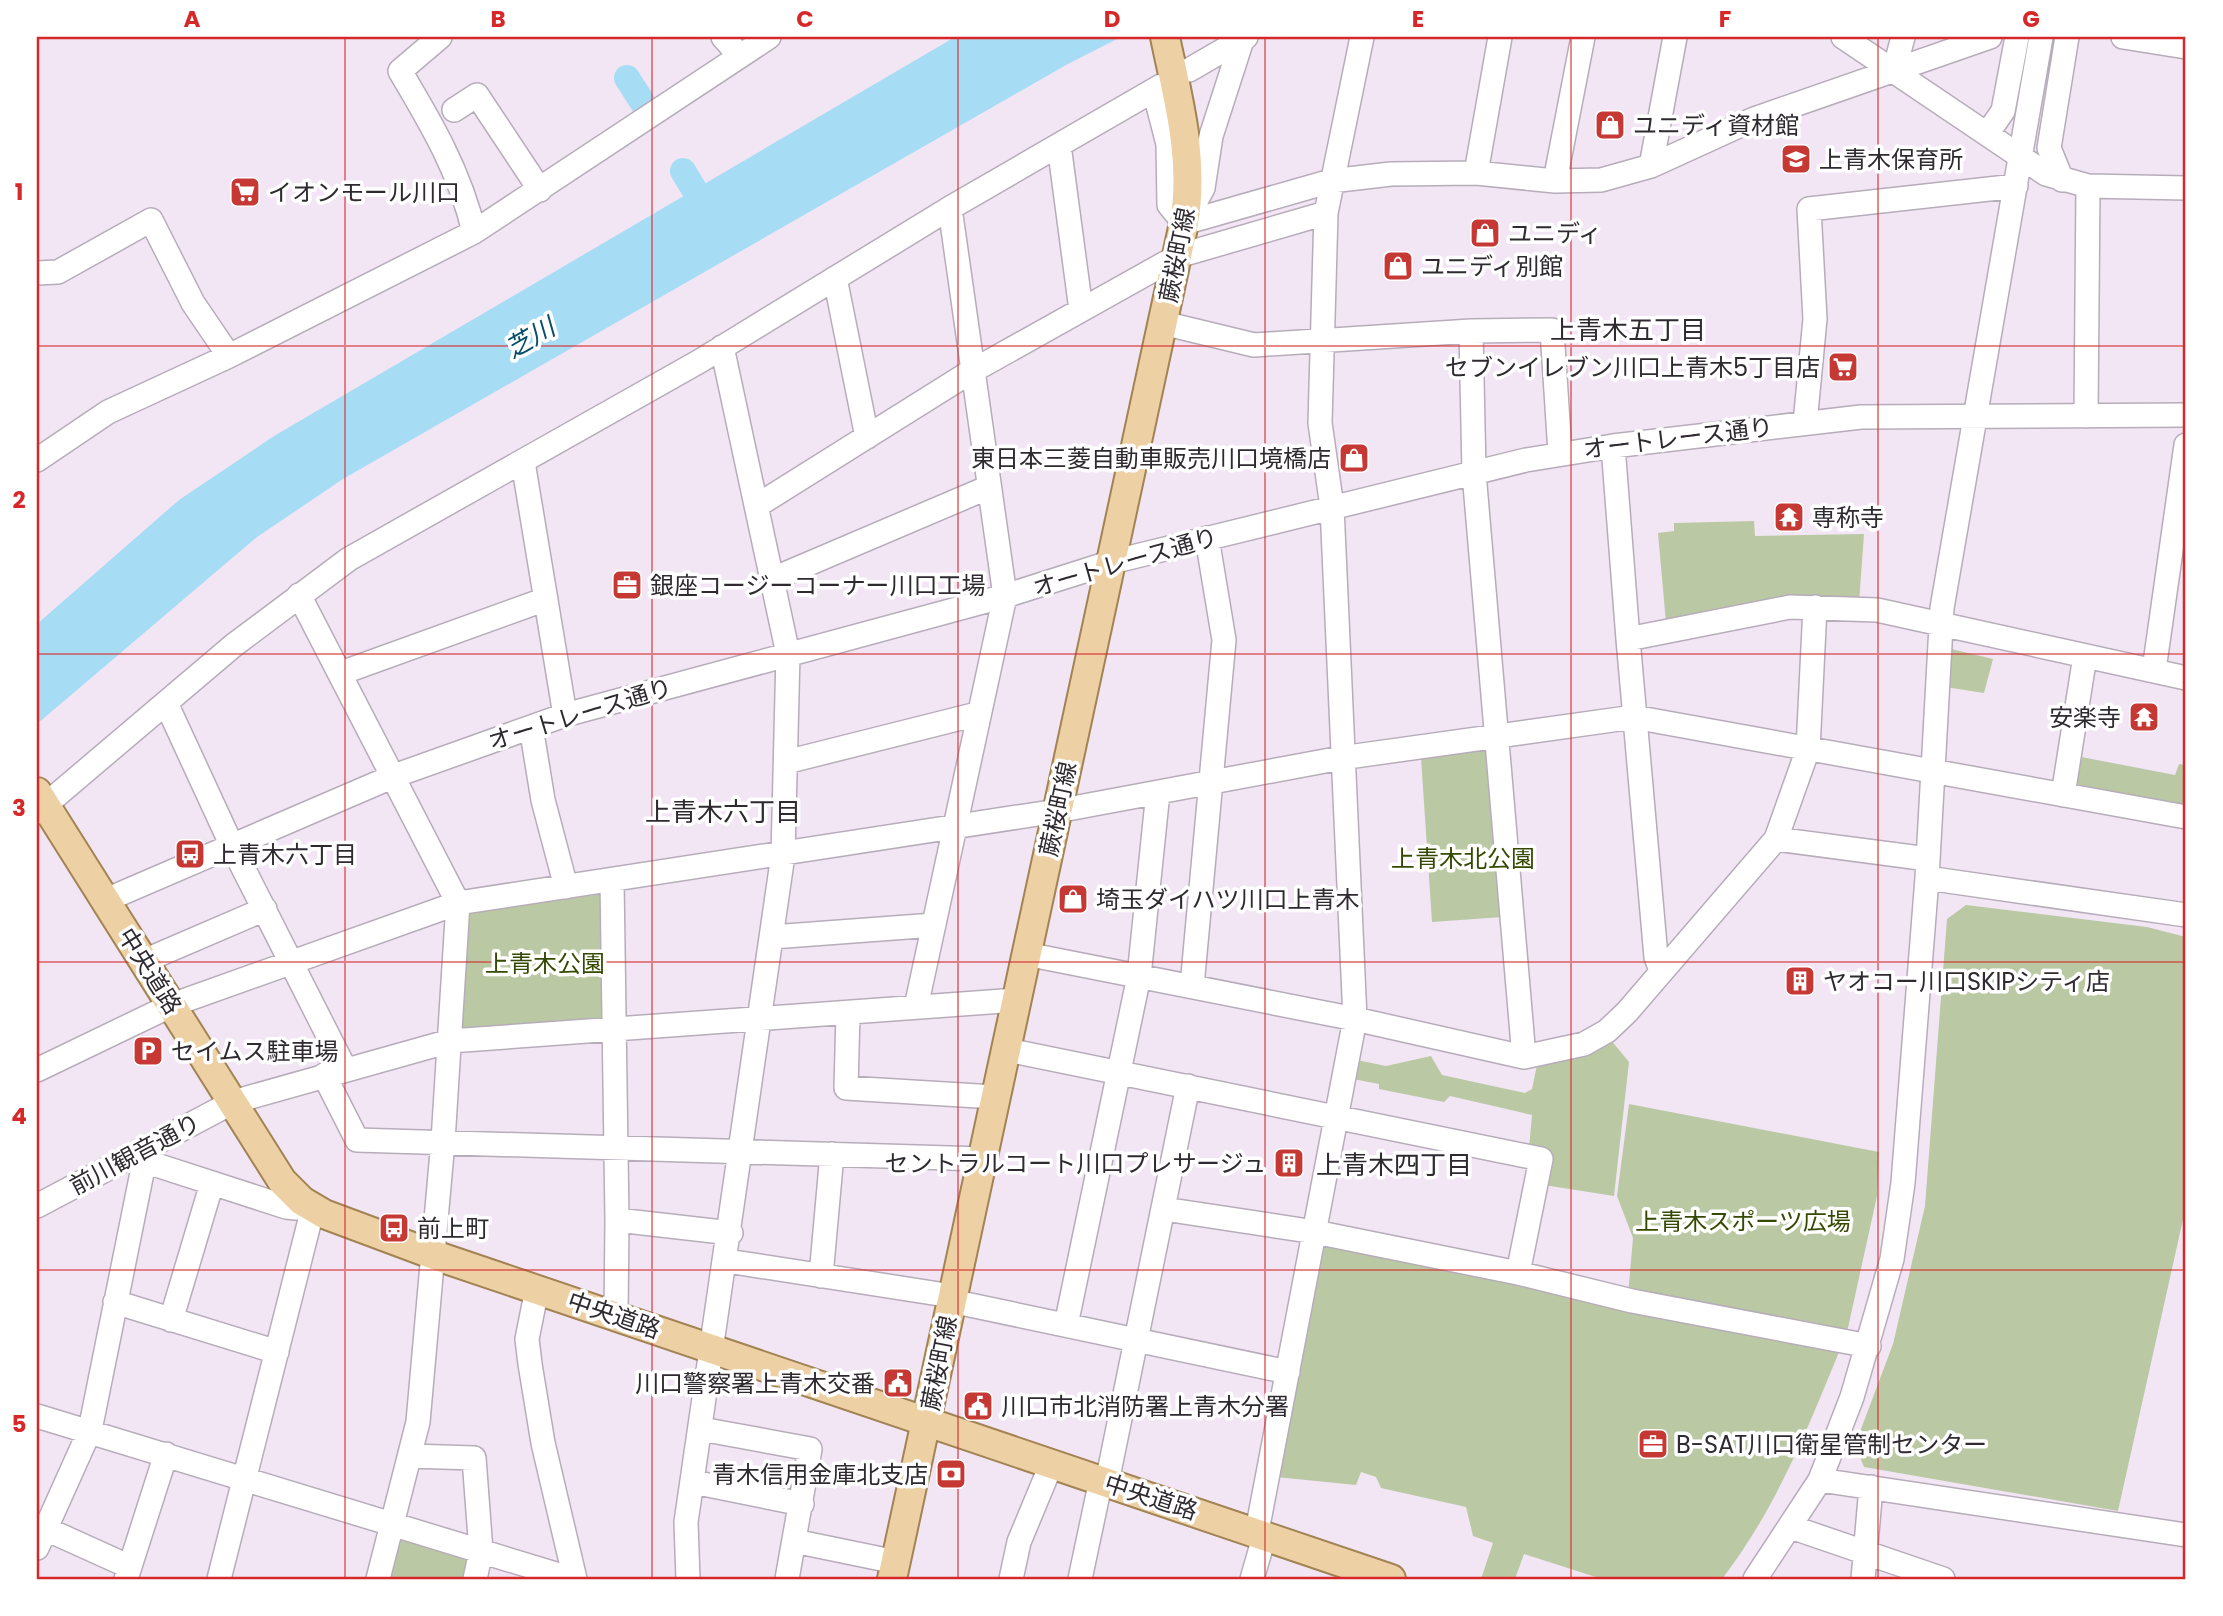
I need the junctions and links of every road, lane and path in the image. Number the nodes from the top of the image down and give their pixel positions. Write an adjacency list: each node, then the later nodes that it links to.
1 (440, 37): 37 (street)
2 (723, 37): 18 (street)
3 (769, 37): 18 (street)
4 (1165, 37): 35 (main road, 蕨桜町線)
5 (1362, 37): 28 (street)
6 (1500, 37): 26 (street)
7 (1583, 37): 29 (street)
8 (1675, 37): 25 (street)
9 (1843, 37): 20 (street)
10 (1902, 37): 20 (street)
11 (1990, 37): 20 (street)
12 (2017, 37): 22 (street)
13 (2041, 37): 24 (street)
14 (2067, 37): 27 (street)
15 (2123, 37): 17 (street)
16 (1244, 38): 19 (street); 35 (street)
17 (2186, 47)
18 (740, 57): 33 (street)
19 (1189, 70)
20 (1894, 71): 22 (street); 25 (street)
21 (454, 110): 33 (street)
22 (1987, 134): 24 (street)
23 (1059, 145): 34 (street); 35 (street); 41 (street)
24 (2021, 158): 27 (street); 30 (street)
25 (1651, 166): 29 (street)
26 (1476, 173): 28 (street); 29 (street)
27 (2062, 180): 31 (street)
28 (1331, 181): 35 (street); 36 (street)
29 (1555, 181)
30 (2016, 186): 49 (street); 51 (street)
31 (2088, 186): 32 (street); 50 (street)
32 (2186, 188)
33 (540, 190): 37 (street)
34 (950, 208): 40 (street); 47 (street)
35 (1186, 211): 38 (main road, 蕨桜町線)
36 (1326, 213): 38 (street); 44 (street)
37 (474, 232): 46 (street)
38 (1178, 256): 41 (street); 42 (main road, 蕨桜町線)
39 (37, 273): 46 (street)
40 (835, 278): 45 (street); 52 (street)
41 (1081, 310): 47 (street)
42 (1163, 323): 44 (street); 63 (main road, 蕨桜町線)
43 (1471, 331): 44 (street); 55 (street); 58 (street)
44 (1320, 343): 61 (street)
45 (722, 347): 57 (street); 60 (street)
46 (229, 356): 56 (street)
47 (971, 371): 52 (street); 59 (street)
48 (2186, 415): 50 (street, オートレース通り)
49 (1977, 416): 50 (street, オートレース通り); 51 (street, オートレース通り); 69 (street)
50 (2086, 416)
51 (1804, 423): 54 (street, オートレース通り)
52 (867, 437): 60 (street)
53 (2186, 445): 73 (street)
54 (1613, 446): 55 (street, オートレース通り); 70 (street)
55 (1560, 453): 58 (street, オートレース通り)
56 (37, 460)
57 (523, 462): 65 (street); 67 (street)
58 (1474, 472): 61 (street, オートレース通り); 81 (street)
59 (989, 487): 64 (street); 66 (street)
60 (758, 505): 64 (street)
61 (1332, 507): 62 (street, オートレース通り); 83 (street)
62 (1207, 538): 63 (street, オートレース通り); 87 (street)
63 (1112, 562): 66 (street, オートレース通り); 91 (main road, 蕨桜町線)
64 (773, 579): 71 (street)
65 (299, 594): 74 (street); 76 (street)
66 (1005, 596): 71 (street, オートレース通り); 78 (street)
67 (546, 599): 74 (street); 77 (street)
68 (1815, 607): 69 (street); 70 (street); 82 (street)
69 (1940, 624): 72 (street); 85 (street)
70 (1628, 639): 79 (street)
71 (788, 654): 77 (street, オートレース通り); 84 (street)
72 (2085, 656): 73 (street); 89 (street)
73 (2154, 670): 75 (street)
74 (341, 674): 86 (street)
75 (2186, 678)
76 (166, 703): 90 (street); 95 (street)
77 (565, 715): 80 (street, オートレース通り)
78 (978, 715): 84 (street); 93 (street)
79 (1634, 717): 81 (street); 82 (street); 109 (street)
80 (531, 727): 86 (street, オートレース通り); 99 (street)
81 (1496, 736): 83 (street); 121 (street)
82 (1808, 750): 85 (street); 94 (street)
83 (1341, 758): 87 (street); 116 (street)
84 (786, 762): 96 (street)
85 (1931, 772): 89 (street); 97 (street)
86 (394, 776): 95 (street, オートレース通り); 101 (street)
87 (1212, 783): 88 (street); 111 (street)
88 (1158, 792): 91 (street); 110 (street)
89 (2063, 795): 92 (street)
90 (40, 803): 100 (main road, 中央道路)
91 (1057, 811): 93 (street); 106 (main road, 蕨桜町線)
92 (2186, 817)
93 (955, 828): 96 (street); 104 (street)
94 (1776, 839): 97 (street); 109 (street)
95 (232, 845): 100 (street, オートレース通り); 102 (street)
96 (783, 855): 98 (street); 105 (street)
97 (1927, 869): 103 (street); 153 (street)
98 (612, 880): 99 (street); 118 (street)
99 (566, 887): 101 (street)
100 (106, 900): 107 (main road, 中央道路)
101 (458, 903): 108 (street); 119 (street)
102 (265, 909): 107 (street); 108 (street)
103 (2186, 915)
104 (934, 925): 105 (street); 114 (street)
105 (772, 937): 117 (street)
106 (1026, 954): 110 (street); 112 (main road, 蕨桜町線)
107 (144, 961): 113 (main road, 中央道路)
108 (293, 962): 113 (street); 123 (street)
109 (1661, 971): 121 (street)
110 (1139, 976): 111 (street); 124 (street)
111 (1192, 986): 116 (street)
112 (1017, 1000): 114 (street, 前川観音通り); 120 (main road, 蕨桜町線)
113 (172, 1005): 122 (street); 127 (main road, 中央道路)
114 (916, 1007): 115 (street, 前川観音通り)
115 (848, 1013): 117 (street, 前川観音通り); 126 (street)
116 (1355, 1019): 121 (street); 128 (street)
117 (761, 1020): 118 (street, 前川観音通り); 131 (street)
118 (613, 1030): 119 (street, 前川観音通り); 130 (street)
119 (450, 1041): 123 (street, 前川観音通り); 129 (street)
120 (1007, 1050): 124 (street); 126 (main road, 蕨桜町線)
121 (1524, 1057)
122 (37, 1070)
123 (334, 1072): 127 (street, 前川観音通り); 129 (street)
124 (1119, 1072): 125 (street); 151 (street)
125 (1188, 1086): 128 (street); 138 (street)
126 (995, 1097): 134 (main road, 蕨桜町線)
127 (233, 1102): 133 (street, 前川観音通り); 136 (main road, 中央道路)
128 (1335, 1118): 140 (street); 144 (street)
129 (443, 1141): 130 (street); 142 (street)
130 (616, 1147): 131 (street); 139 (street)
131 (742, 1151): 132 (street); 141 (street)
132 (832, 1154): 134 (street); 145 (street)
133 (145, 1155): 135 (street); 137 (street, 前川観音通り); 148 (street)
134 (982, 1159): 147 (main road, 蕨桜町線)
135 (212, 1183): 136 (street); 150 (street)
136 (308, 1204): 142 (main road, 中央道路); 155 (street)
137 (37, 1206)
138 (1164, 1209): 140 (street); 152 (street)
139 (617, 1220): 141 (street); 149 (street)
140 (1315, 1232): 144 (street); 156 (street)
141 (731, 1233): 143 (street)
142 (434, 1255): 146 (main road, 中央道路); 162 (street)
143 (726, 1261): 145 (street); 154 (street)
144 (1518, 1273): 153 (street)
145 (821, 1276): 147 (street)
146 (537, 1289): 149 (main road, 中央道路); 184 (street)
147 (952, 1299): 151 (street); 158 (main road, 蕨桜町線)
148 (115, 1302): 150 (street); 160 (street)
149 (616, 1316): 154 (main road, 中央道路)
150 (171, 1320): 155 (street)
151 (1066, 1325): 152 (street)
152 (1136, 1341): 156 (street); 166 (street)
153 (1869, 1346): 164 (street)
154 (712, 1349): 158 (main road, 中央道路); 159 (street)
155 (277, 1352): 165 (street)
156 (1288, 1372): 172 (street)
157 (37, 1416): 160 (street)
158 (927, 1421): 163 (main road, 中央道路); 179 (main road, 蕨桜町線)
159 (701, 1429): 167 (street); 169 (street)
160 (90, 1430): 161 (street); 174 (street)
161 (166, 1454): 165 (street); 180 (street)
162 (410, 1456): 170 (street); 176 (street)
163 (1051, 1465): 166 (main road, 中央道路); 187 (street)
164 (1819, 1480): 168 (street); 171 (street)
165 (244, 1481): 170 (street); 181 (street)
166 (1104, 1481): 172 (main road, 中央道路); 188 (street)
167 (693, 1482): 169 (street); 185 (street)
168 (1871, 1487): 173 (street); 177 (street)
169 (802, 1504): 175 (street)
170 (391, 1524): 176 (street); 182 (street)
171 (1791, 1527): 177 (street); 191 (street)
172 (1261, 1533): 189 (street); 190 (main road, 中央道路)
173 (2186, 1535)
174 (41, 1539): 180 (street)
175 (794, 1541): 179 (street); 186 (street)
176 (481, 1550): 178 (street); 183 (street)
177 (1865, 1554): 192 (street); 193 (street)
178 (517, 1571): 184 (street)
179 (894, 1571)
180 (128, 1573)
181 (219, 1579)
182 (378, 1579)
183 (475, 1579)
184 (574, 1579)
185 (688, 1579)
186 (787, 1579)
187 (1011, 1579)
188 (1080, 1579)
189 (1252, 1579)
190 (1391, 1579)
191 (1755, 1579)
192 (1863, 1579)
193 (1943, 1579)

